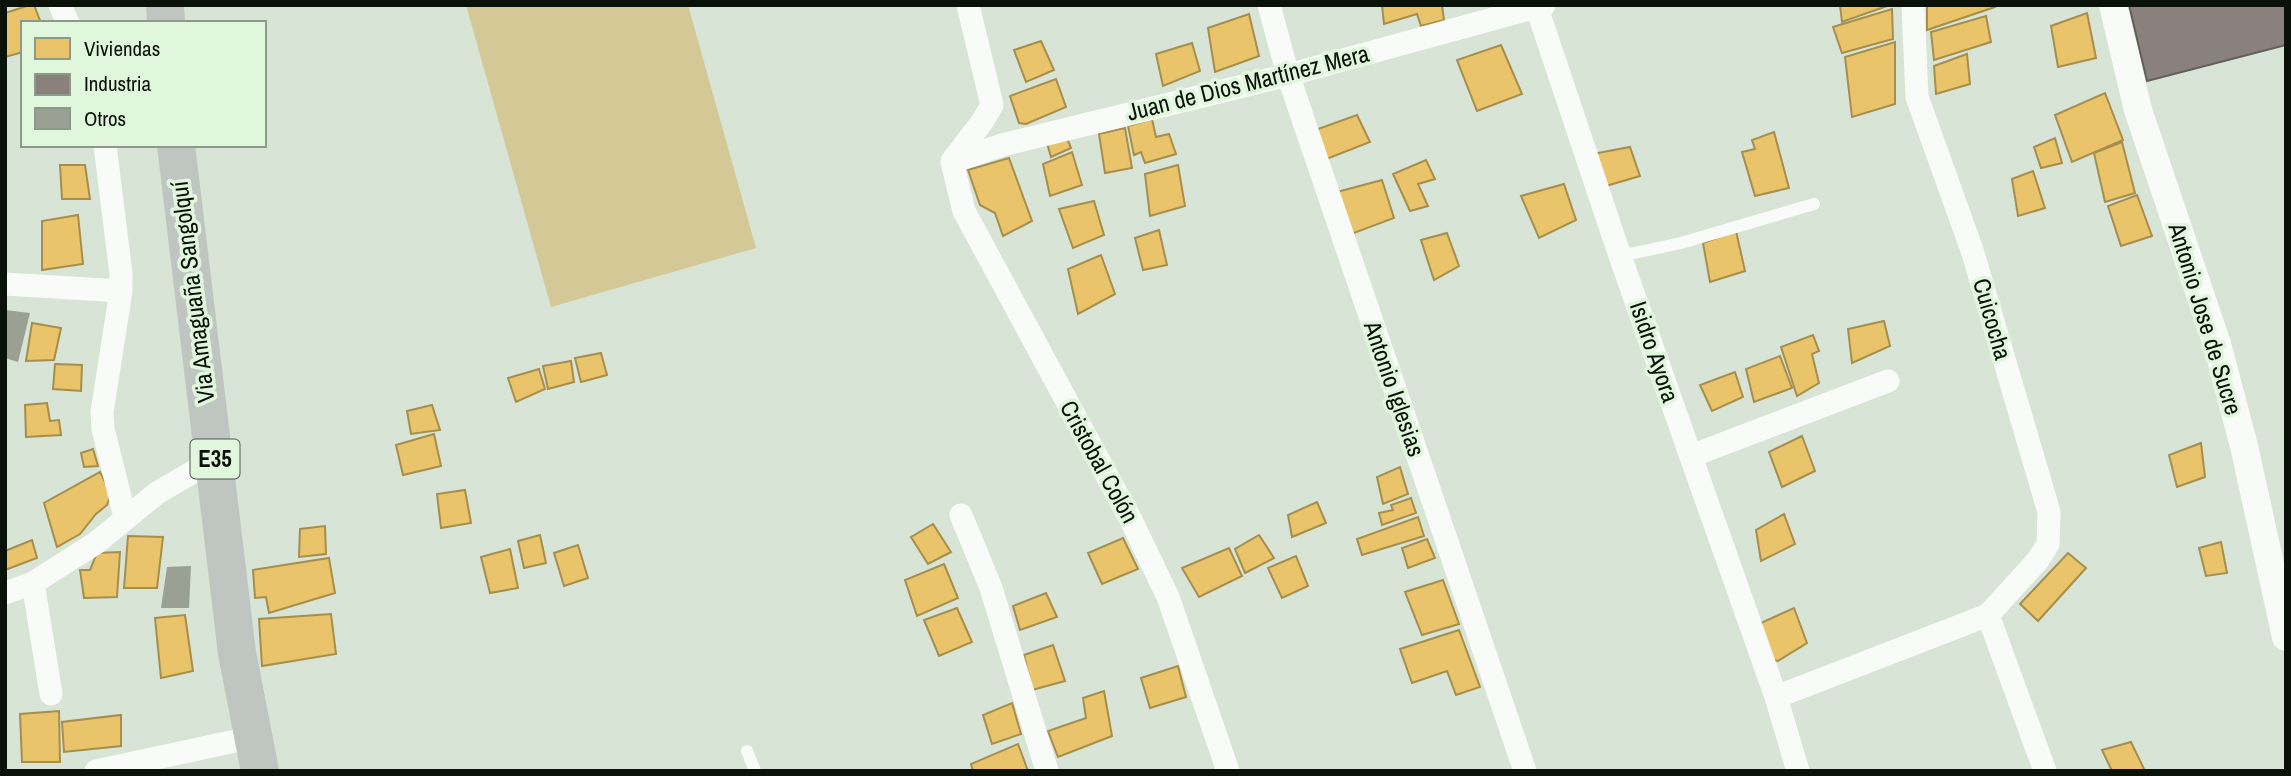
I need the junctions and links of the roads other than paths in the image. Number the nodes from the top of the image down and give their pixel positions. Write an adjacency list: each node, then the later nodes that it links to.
1 (60, 5): 7 (street)
2 (968, 5): 9 (street)
3 (1269, 5): 8 (street, Antonio Iglesias)
4 (1913, 5): 25 (street, Cuicocha)
5 (2113, 5): 26 (street, Antonio Jose de Sucre)
6 (1539, 6): 8 (street, Juan de Dios Martínez Mera); 15 (street, Isidro Ayora)
7 (67, 21)
8 (1288, 75): 10 (street, Juan de Dios Martínez Mera); 35 (street, Antonio Iglesias)
9 (992, 105): 10 (street); 13 (street)
10 (1002, 145): 13 (street, Juan de Dios Martínez Mera)
11 (105, 147): 17 (street)
12 (176, 147): 20 (highway, Via Amaguaña Sangolquí / E35)
13 (952, 162): 34 (street, Cristobal Colón)
14 (1814, 204): 15 (lane)
15 (1620, 256): 19 (street, Isidro Ayora)
16 (5, 284): 17 (street)
17 (121, 291): 22 (street)
18 (1888, 382): 19 (street)
19 (1691, 456): 28 (street, Isidro Ayora)
20 (215, 459): 22 (street); 30 (highway, Via Amaguaña Sangolquí / E35)
21 (961, 515): 33 (street)
22 (125, 517): 23 (street)
23 (33, 583): 24 (street); 27 (street)
24 (5, 593)
25 (1988, 615): 28 (street); 37 (street)
26 (2286, 637)
27 (51, 694)
28 (1776, 696): 36 (street, Isidro Ayora)
29 (747, 751): 32 (lane)
30 (257, 754): 31 (street)
31 (96, 771)
32 (755, 771)
33 (1047, 771)
34 (1228, 771)
35 (1525, 771)
36 (1798, 771)
37 (2045, 771)

